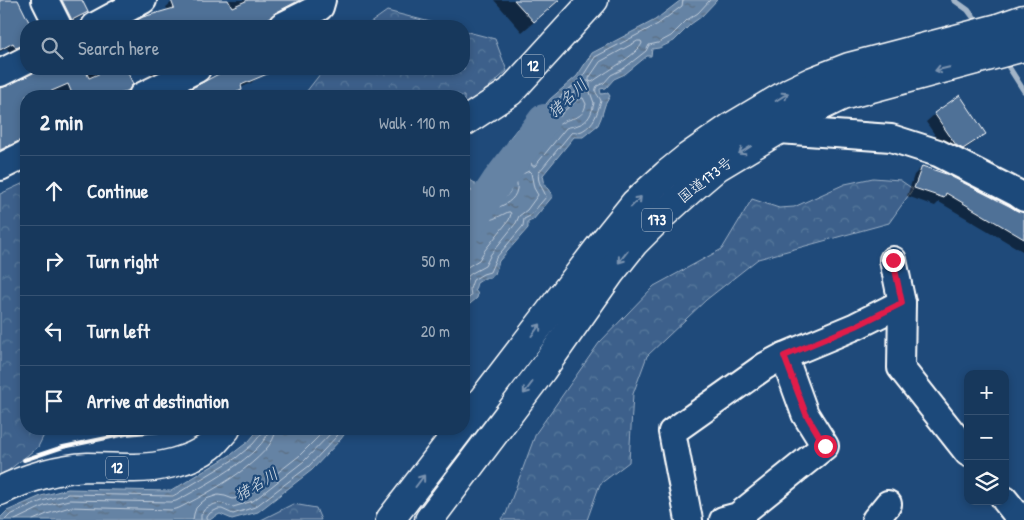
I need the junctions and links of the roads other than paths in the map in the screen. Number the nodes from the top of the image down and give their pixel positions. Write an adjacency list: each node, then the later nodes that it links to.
1 (45, 0): 6 (street)
2 (143, 0): 7 (street)
3 (322, 0): 8 (street)
4 (594, 0): 14 (main road, 12)
5 (1024, 19): 22 (main road, 国道173号 / 173, one-way to 5)
6 (55, 20)
7 (106, 20)
8 (294, 20)
9 (1008, 52): 15 (main road, 国道173号 / 173, one-way to 15)
10 (20, 63): 11 (street)
11 (0, 73)
12 (185, 75): 13 (street)
13 (154, 90)
14 (470, 118)
15 (779, 130): 18 (street); 30 (main road, 国道173号 / 173, one-way to 30)
16 (20, 157): 17 (street)
17 (0, 167)
18 (1024, 198)
19 (893, 260): 20 (street)
20 (902, 303): 21 (street); 25 (street)
21 (784, 356): 28 (street); 31 (street)
22 (470, 416)
23 (220, 435): 26 (main road, 12)
24 (455, 435): 29 (main road, one-way to 24)
25 (964, 448)
26 (0, 491)
27 (1009, 505): 32 (street)
28 (733, 519)
29 (390, 520)
30 (429, 520)
31 (689, 520)
32 (1021, 520)

